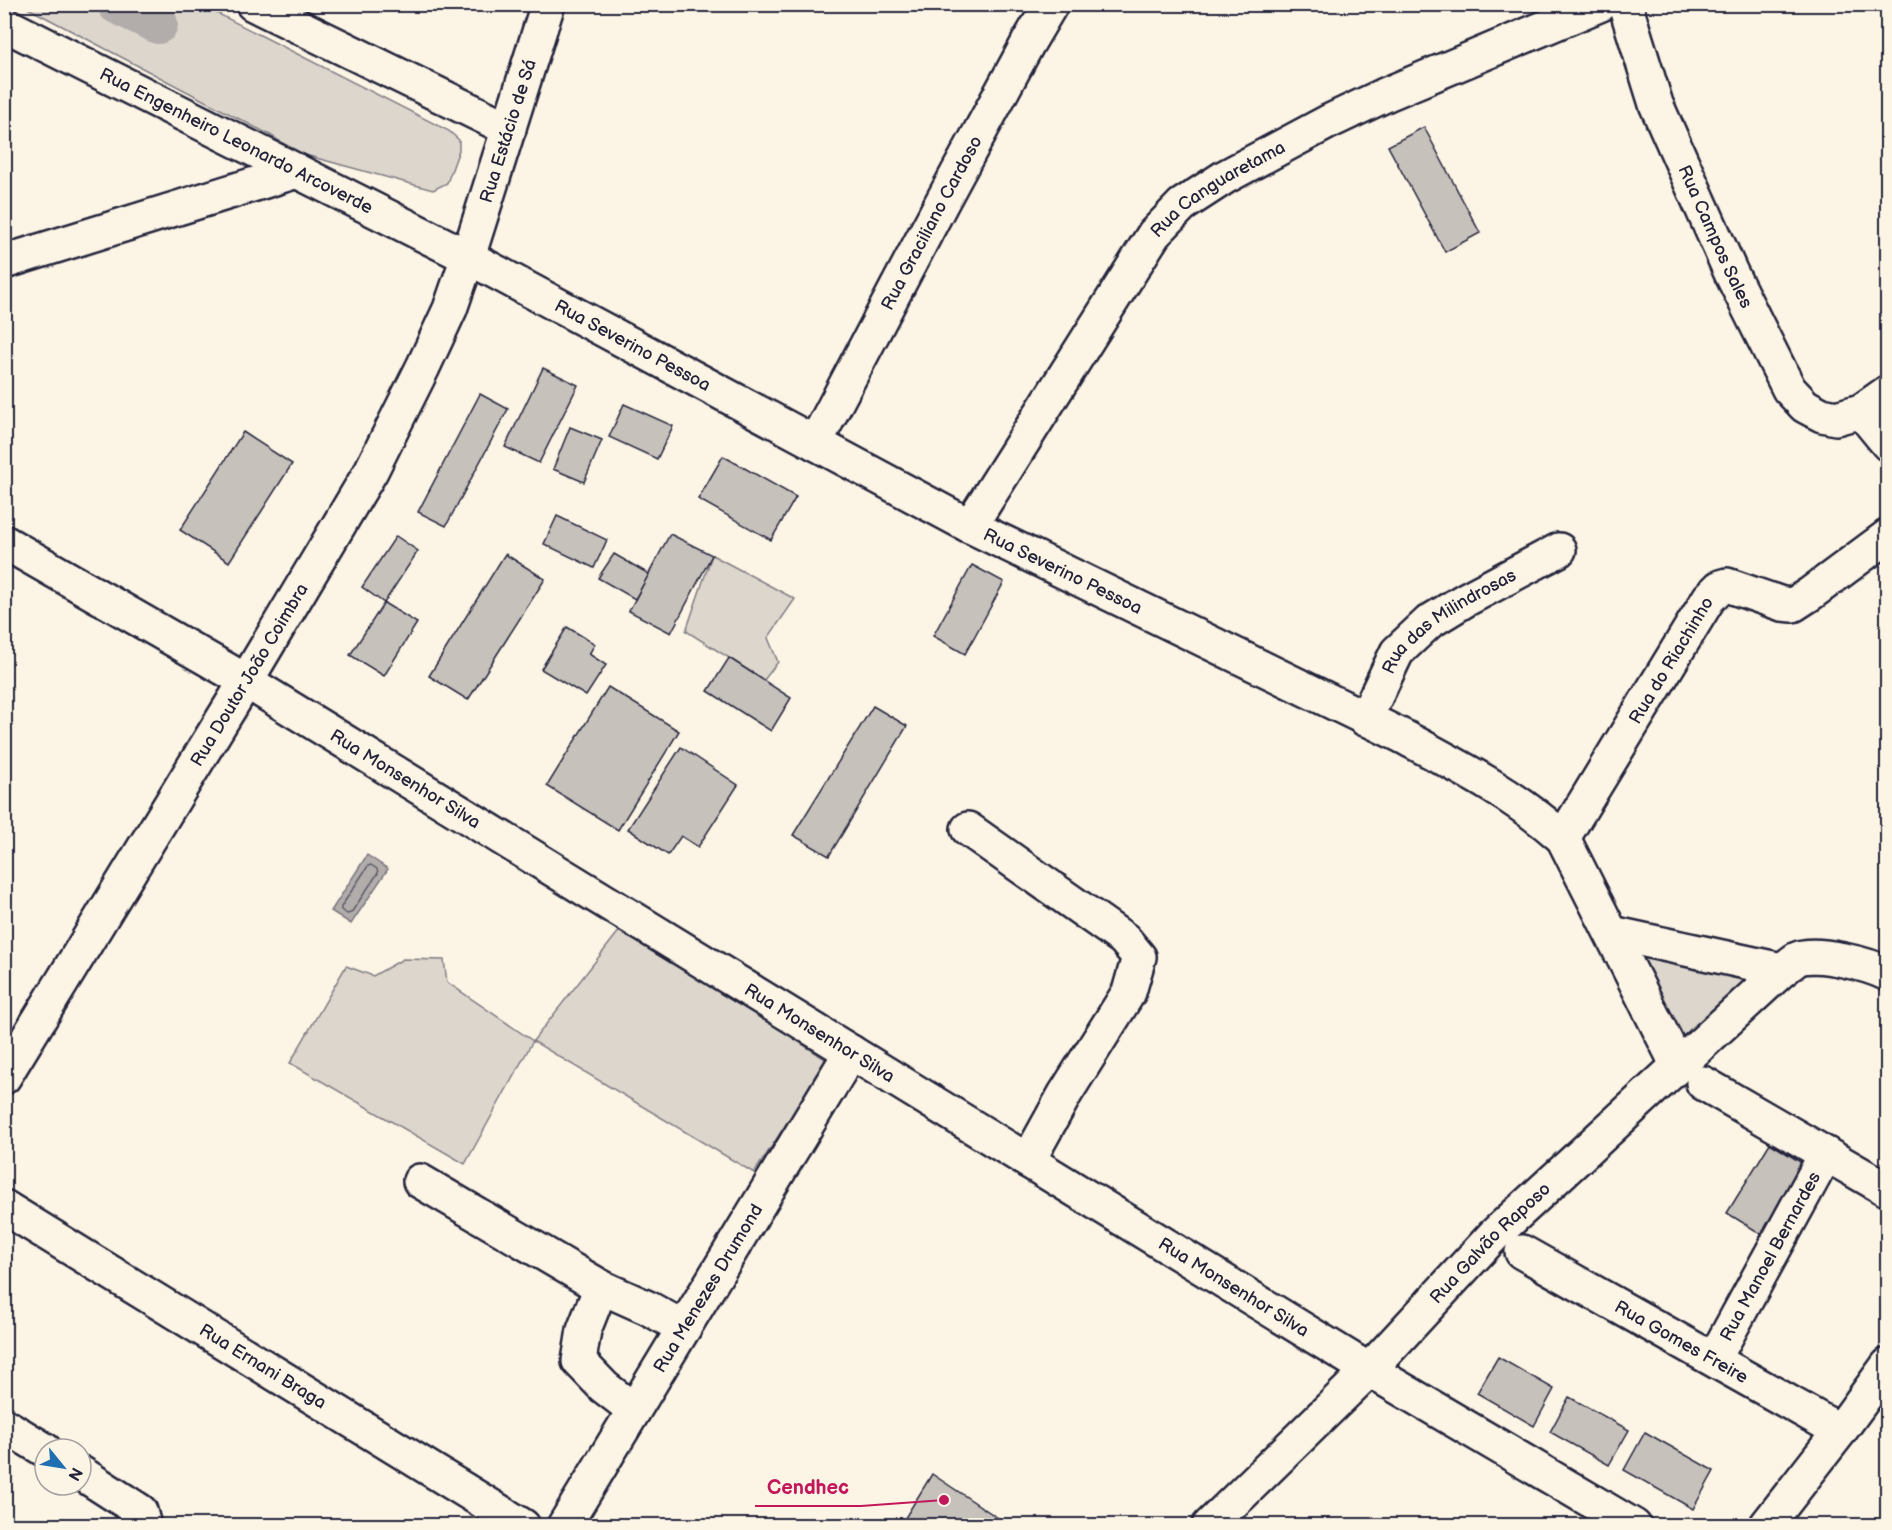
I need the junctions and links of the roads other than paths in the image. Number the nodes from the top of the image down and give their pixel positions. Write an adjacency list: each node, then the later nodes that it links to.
1 (254, 4): 7 (street)
2 (548, 4): 7 (street, Rua Estácio de Sá)
3 (1052, 4): 13 (street, Rua Graciliano Cardoso)
4 (1601, 4): 15 (street, Rua Canguaretama)
5 (1625, 4): 12 (street, Rua Campos Sales)
6 (4, 24): 8 (street, Rua Engenheiro Leonardo Arcoverde)
7 (509, 129): 9 (street, Rua Estácio de Sá)
8 (297, 171): 9 (street, Rua Engenheiro Leonardo Arcoverde); 10 (street)
9 (468, 257): 13 (street, Rua Severino Pessoa); 19 (street, Rua Doutor João Coimbra)
10 (4, 262)
11 (1887, 392): 12 (street)
12 (1860, 411): 14 (street)
13 (815, 442): 15 (street, Rua Severino Pessoa)
14 (1887, 444)
15 (970, 526): 20 (street, Rua Severino Pessoa)
16 (1887, 536): 22 (street, Rua do Riachinho)
17 (4, 542): 19 (street, Rua Monsenhor Silva)
18 (1559, 550): 20 (street, Rua das Milindrosas)
19 (246, 681): 26 (street, Rua Monsenhor Silva); 28 (street, Rua Doutor João Coimbra)
20 (1365, 718): 22 (street, Rua Severino Pessoa)
21 (968, 829): 30 (street)
22 (1563, 838): 23 (street, Rua Severino Pessoa)
23 (1612, 933): 24 (street); 27 (street, Rua Severino Pessoa)
24 (1782, 970): 25 (street, Rua Galvão Raposo); 27 (street, Rua Galvão Raposo)
25 (1887, 974)
26 (851, 1052): 30 (street, Rua Monsenhor Silva); 36 (street, Rua Menezes Drumond)
27 (1690, 1074): 29 (street); 39 (street, Rua Galvão Raposo)
28 (4, 1077)
29 (1826, 1154): 32 (street); 37 (street, Rua Manoel Bernardes)
30 (1028, 1161): 39 (street, Rua Monsenhor Silva)
31 (420, 1181): 35 (street)
32 (1887, 1190)
33 (4, 1208): 46 (street, Rua Ernani Braga)
34 (1522, 1252): 37 (street, Rua Gomes Freire)
35 (601, 1287): 36 (street); 40 (street)
36 (684, 1328): 40 (street, Rua Menezes Drumond)
37 (1714, 1359): 42 (street, Rua Gomes Freire)
38 (1887, 1365): 42 (street)
39 (1369, 1370): 48 (street, Rua Galvão Raposo); 49 (street, Rua Monsenhor Silva)
40 (634, 1410): 47 (street, Rua Menezes Drumond)
41 (4, 1425): 43 (street)
42 (1840, 1431): 50 (street)
43 (33, 1443)
44 (93, 1481): 45 (street)
45 (144, 1526)
46 (523, 1526)
47 (564, 1526)
48 (1209, 1526)
49 (1634, 1526)
50 (1766, 1526)

